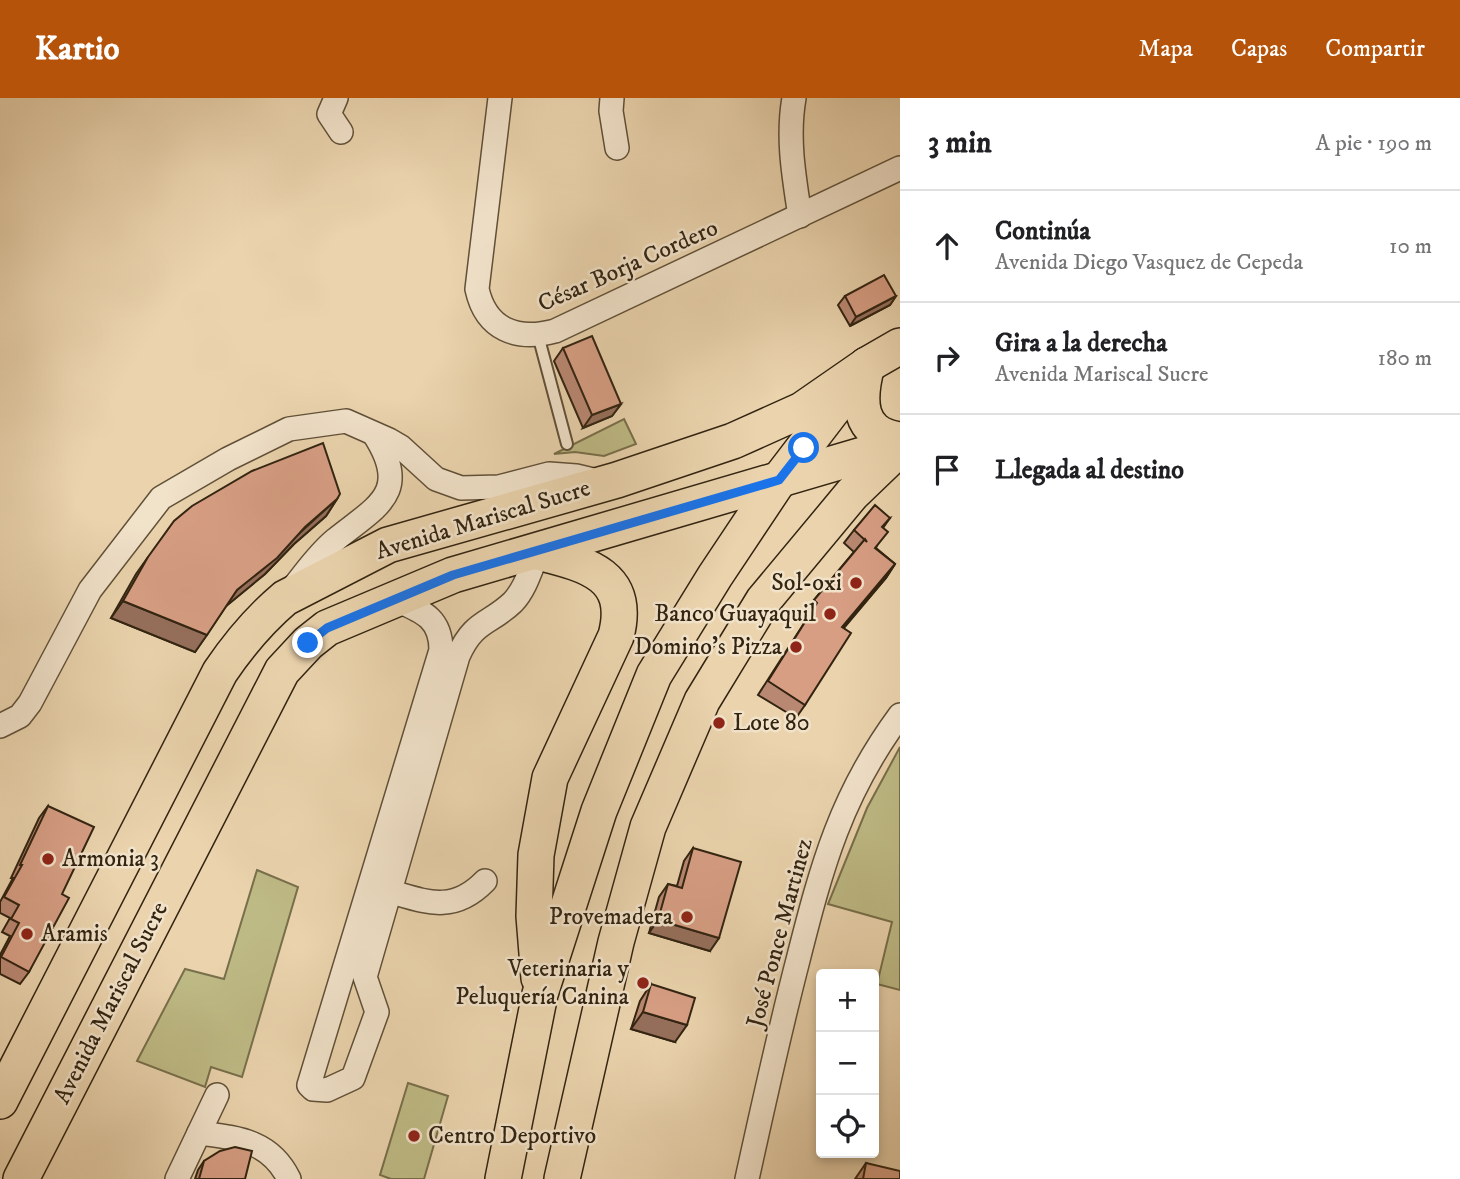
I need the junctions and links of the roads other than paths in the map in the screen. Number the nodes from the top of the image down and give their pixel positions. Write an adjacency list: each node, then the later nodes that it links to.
1 (336, 98): 5 (street)
2 (500, 98): 9 (street, César Borja Cordero)
3 (612, 98): 6 (street)
4 (794, 98): 8 (street)
5 (341, 132)
6 (617, 148)
7 (900, 168): 8 (street, César Borja Cordero)
8 (800, 216): 9 (street, César Borja Cordero)
9 (538, 335): 13 (lane)
10 (900, 346): 11 (main road, Avenida Mariscal Sucre)
11 (867, 365): 14 (main road); 15 (main road); 16 (main road, Avenida Mariscal Sucre)
12 (374, 434): 16 (street); 18 (street); 22 (street)
13 (567, 444)
14 (900, 444): 15 (main road, Avenida Mariscal Sucre); 34 (main road)
15 (779, 480): 17 (main road, Avenida Mariscal Sucre); 26 (main road)
16 (605, 483): 18 (main road, Avenida Mariscal Sucre)
17 (538, 552): 19 (main road, Avenida Mariscal Sucre); 20 (street); 26 (main road)
18 (285, 598): 28 (main road, Avenida Mariscal Sucre)
19 (394, 599): 20 (street); 30 (main road, Avenida Mariscal Sucre)
20 (433, 710): 24 (street)
21 (900, 715): 35 (street, José Ponce Martinez)
22 (0, 726)
23 (485, 881): 24 (street)
24 (380, 889): 25 (street)
25 (355, 973)
26 (540, 994): 33 (main road)
27 (217, 1095): 29 (street)
28 (0, 1101)
29 (199, 1133): 31 (street); 32 (street)
30 (21, 1179)
31 (177, 1179)
32 (289, 1179)
33 (503, 1179)
34 (562, 1179)
35 (747, 1179)

